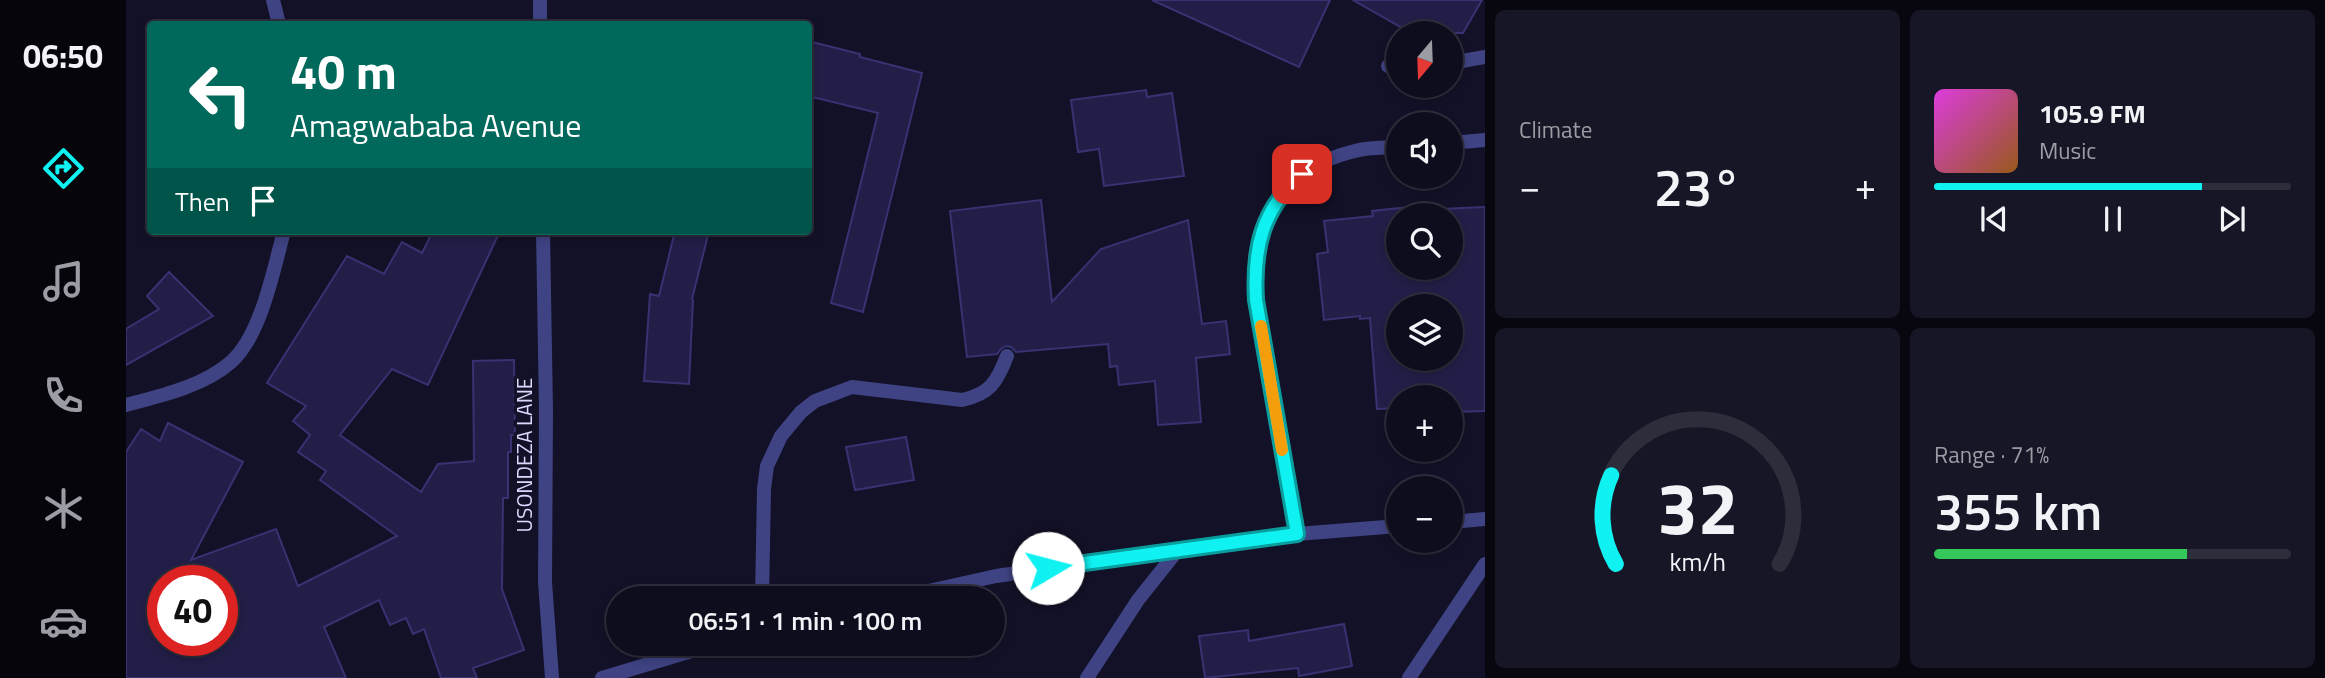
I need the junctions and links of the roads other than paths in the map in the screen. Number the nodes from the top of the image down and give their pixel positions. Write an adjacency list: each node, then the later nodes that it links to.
1 (273, 0): 3 (street)
2 (540, 0): 4 (street)
3 (278, 21)
4 (540, 21)
5 (1485, 57): 6 (street)
6 (1463, 61)
7 (1485, 140): 8 (street)
8 (1463, 142)
9 (1386, 148): 17 (street)
10 (283, 235): 13 (street)
11 (543, 235): 23 (street, USONDEZA LANE)
12 (1007, 356): 20 (street)
13 (126, 405)
14 (1485, 519): 15 (street)
15 (1463, 521)
16 (1386, 527): 17 (street)
17 (1297, 534): 18 (street)
18 (1177, 551): 21 (street); 25 (street)
19 (1485, 564): 26 (street)
20 (762, 586)
21 (951, 586)
22 (675, 656): 24 (street)
23 (552, 678)
24 (602, 678)
25 (1087, 678)
26 (1409, 678)

